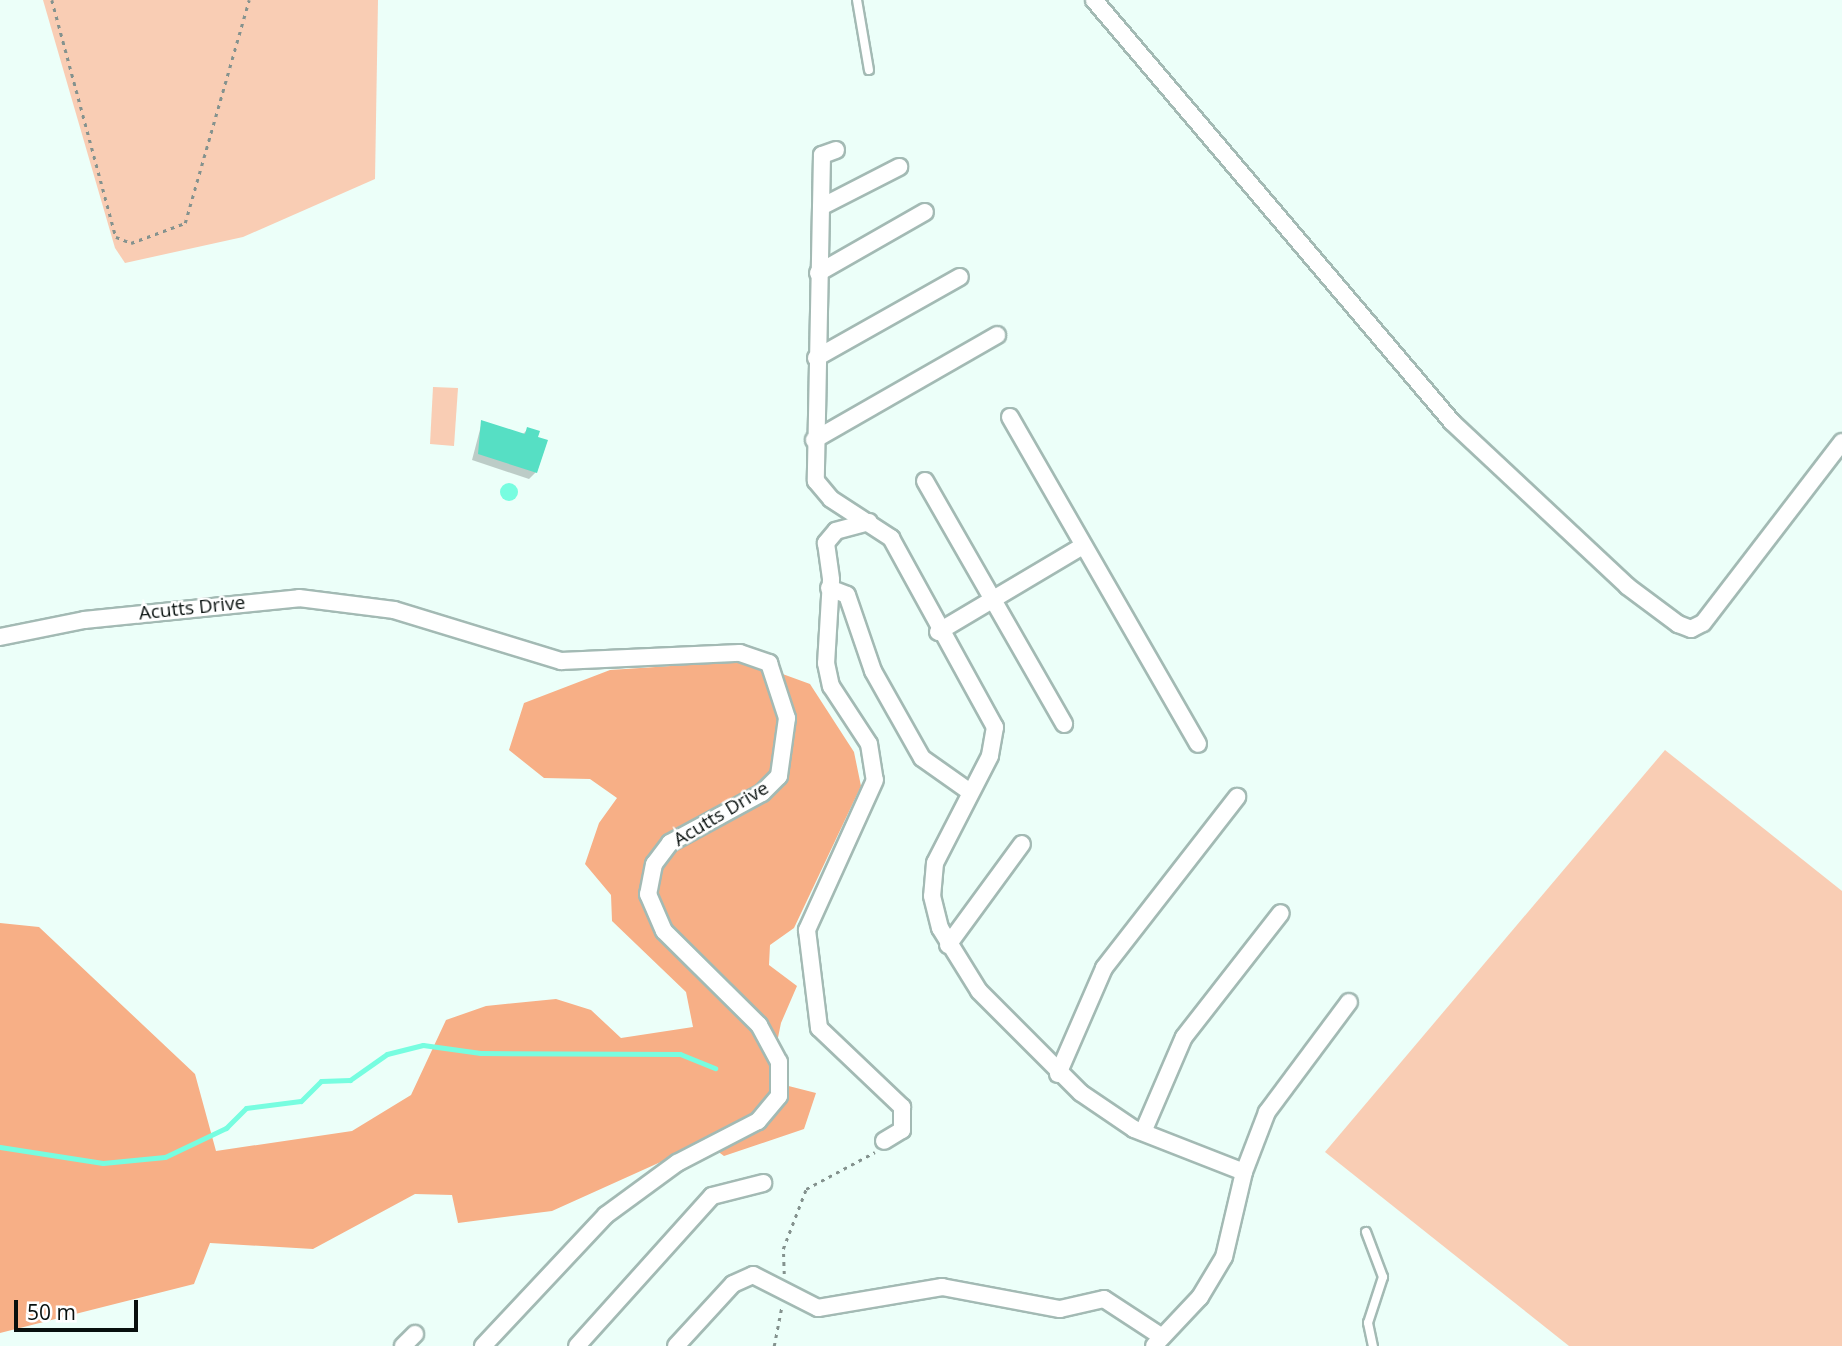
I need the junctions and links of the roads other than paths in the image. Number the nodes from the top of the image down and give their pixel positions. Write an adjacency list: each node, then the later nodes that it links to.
1 (857, 0): 3 (lane)
2 (1094, 0): 14 (street)
3 (869, 70)
4 (836, 150): 6 (street)
5 (899, 167): 6 (street)
6 (821, 207): 8 (street)
7 (925, 212): 8 (street)
8 (818, 273): 11 (street)
9 (960, 277): 11 (street)
10 (997, 335): 13 (street)
11 (816, 358): 13 (street)
12 (1010, 418): 17 (street)
13 (814, 440): 16 (street)
14 (1842, 442)
15 (925, 481): 19 (street)
16 (869, 522): 18 (street); 20 (street)
17 (1083, 546): 19 (street); 23 (street)
18 (829, 588): 24 (street); 32 (street)
19 (991, 599): 20 (street); 22 (street)
20 (938, 632): 24 (street)
21 (0, 637): 37 (street, Acutts Drive)
22 (1064, 724)
23 (1198, 744)
24 (970, 792): 28 (street)
25 (1237, 797): 30 (street)
26 (1022, 844): 28 (street)
27 (1280, 913): 31 (street)
28 (948, 946): 30 (street)
29 (1349, 1002): 33 (street)
30 (1058, 1074): 31 (street)
31 (1143, 1132): 33 (street)
32 (884, 1141)
33 (1244, 1172): 36 (street)
34 (763, 1183): 38 (street)
35 (1366, 1231): 40 (lane)
36 (1158, 1342): 39 (street)
37 (482, 1346)
38 (577, 1346)
39 (676, 1346)
40 (1373, 1346)

